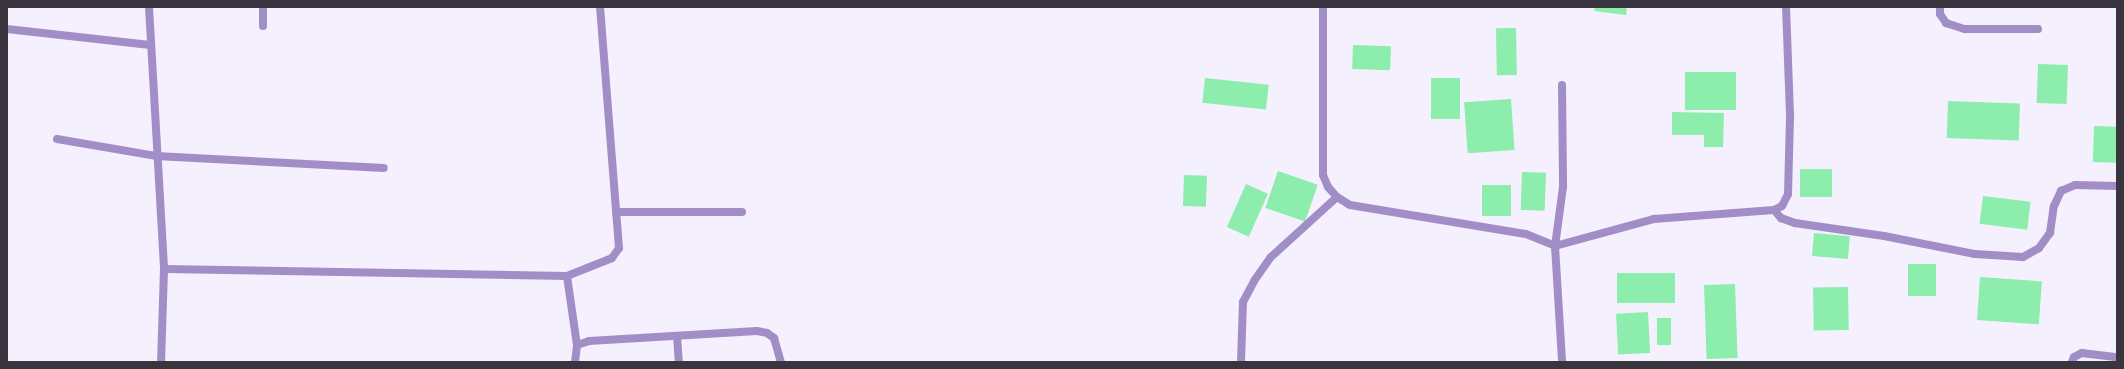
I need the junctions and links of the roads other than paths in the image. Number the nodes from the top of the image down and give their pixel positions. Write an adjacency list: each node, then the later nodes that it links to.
1 (149, 7): 10 (street)
2 (263, 7): 7 (street)
3 (600, 7): 18 (street)
4 (1323, 7): 16 (street)
5 (1786, 7): 17 (street)
6 (1940, 7): 8 (street)
7 (263, 26)
8 (2038, 29)
9 (7, 30): 10 (street)
10 (150, 45): 13 (street)
11 (1562, 85): 20 (street)
12 (57, 139): 13 (street)
13 (156, 156): 14 (street); 21 (street)
14 (384, 168)
15 (2117, 186): 17 (street)
16 (1337, 197): 20 (street); 30 (street)
17 (1774, 210): 20 (street)
18 (616, 212): 19 (street); 22 (street)
19 (742, 212)
20 (1555, 246): 31 (street)
21 (164, 269): 22 (street); 26 (street)
22 (568, 276): 24 (street)
23 (677, 336): 24 (street); 28 (street); 29 (street)
24 (577, 345): 27 (street)
25 (2117, 357): 32 (street)
26 (161, 362)
27 (575, 362)
28 (679, 362)
29 (781, 362)
30 (1241, 362)
31 (1562, 362)
32 (2072, 362)

